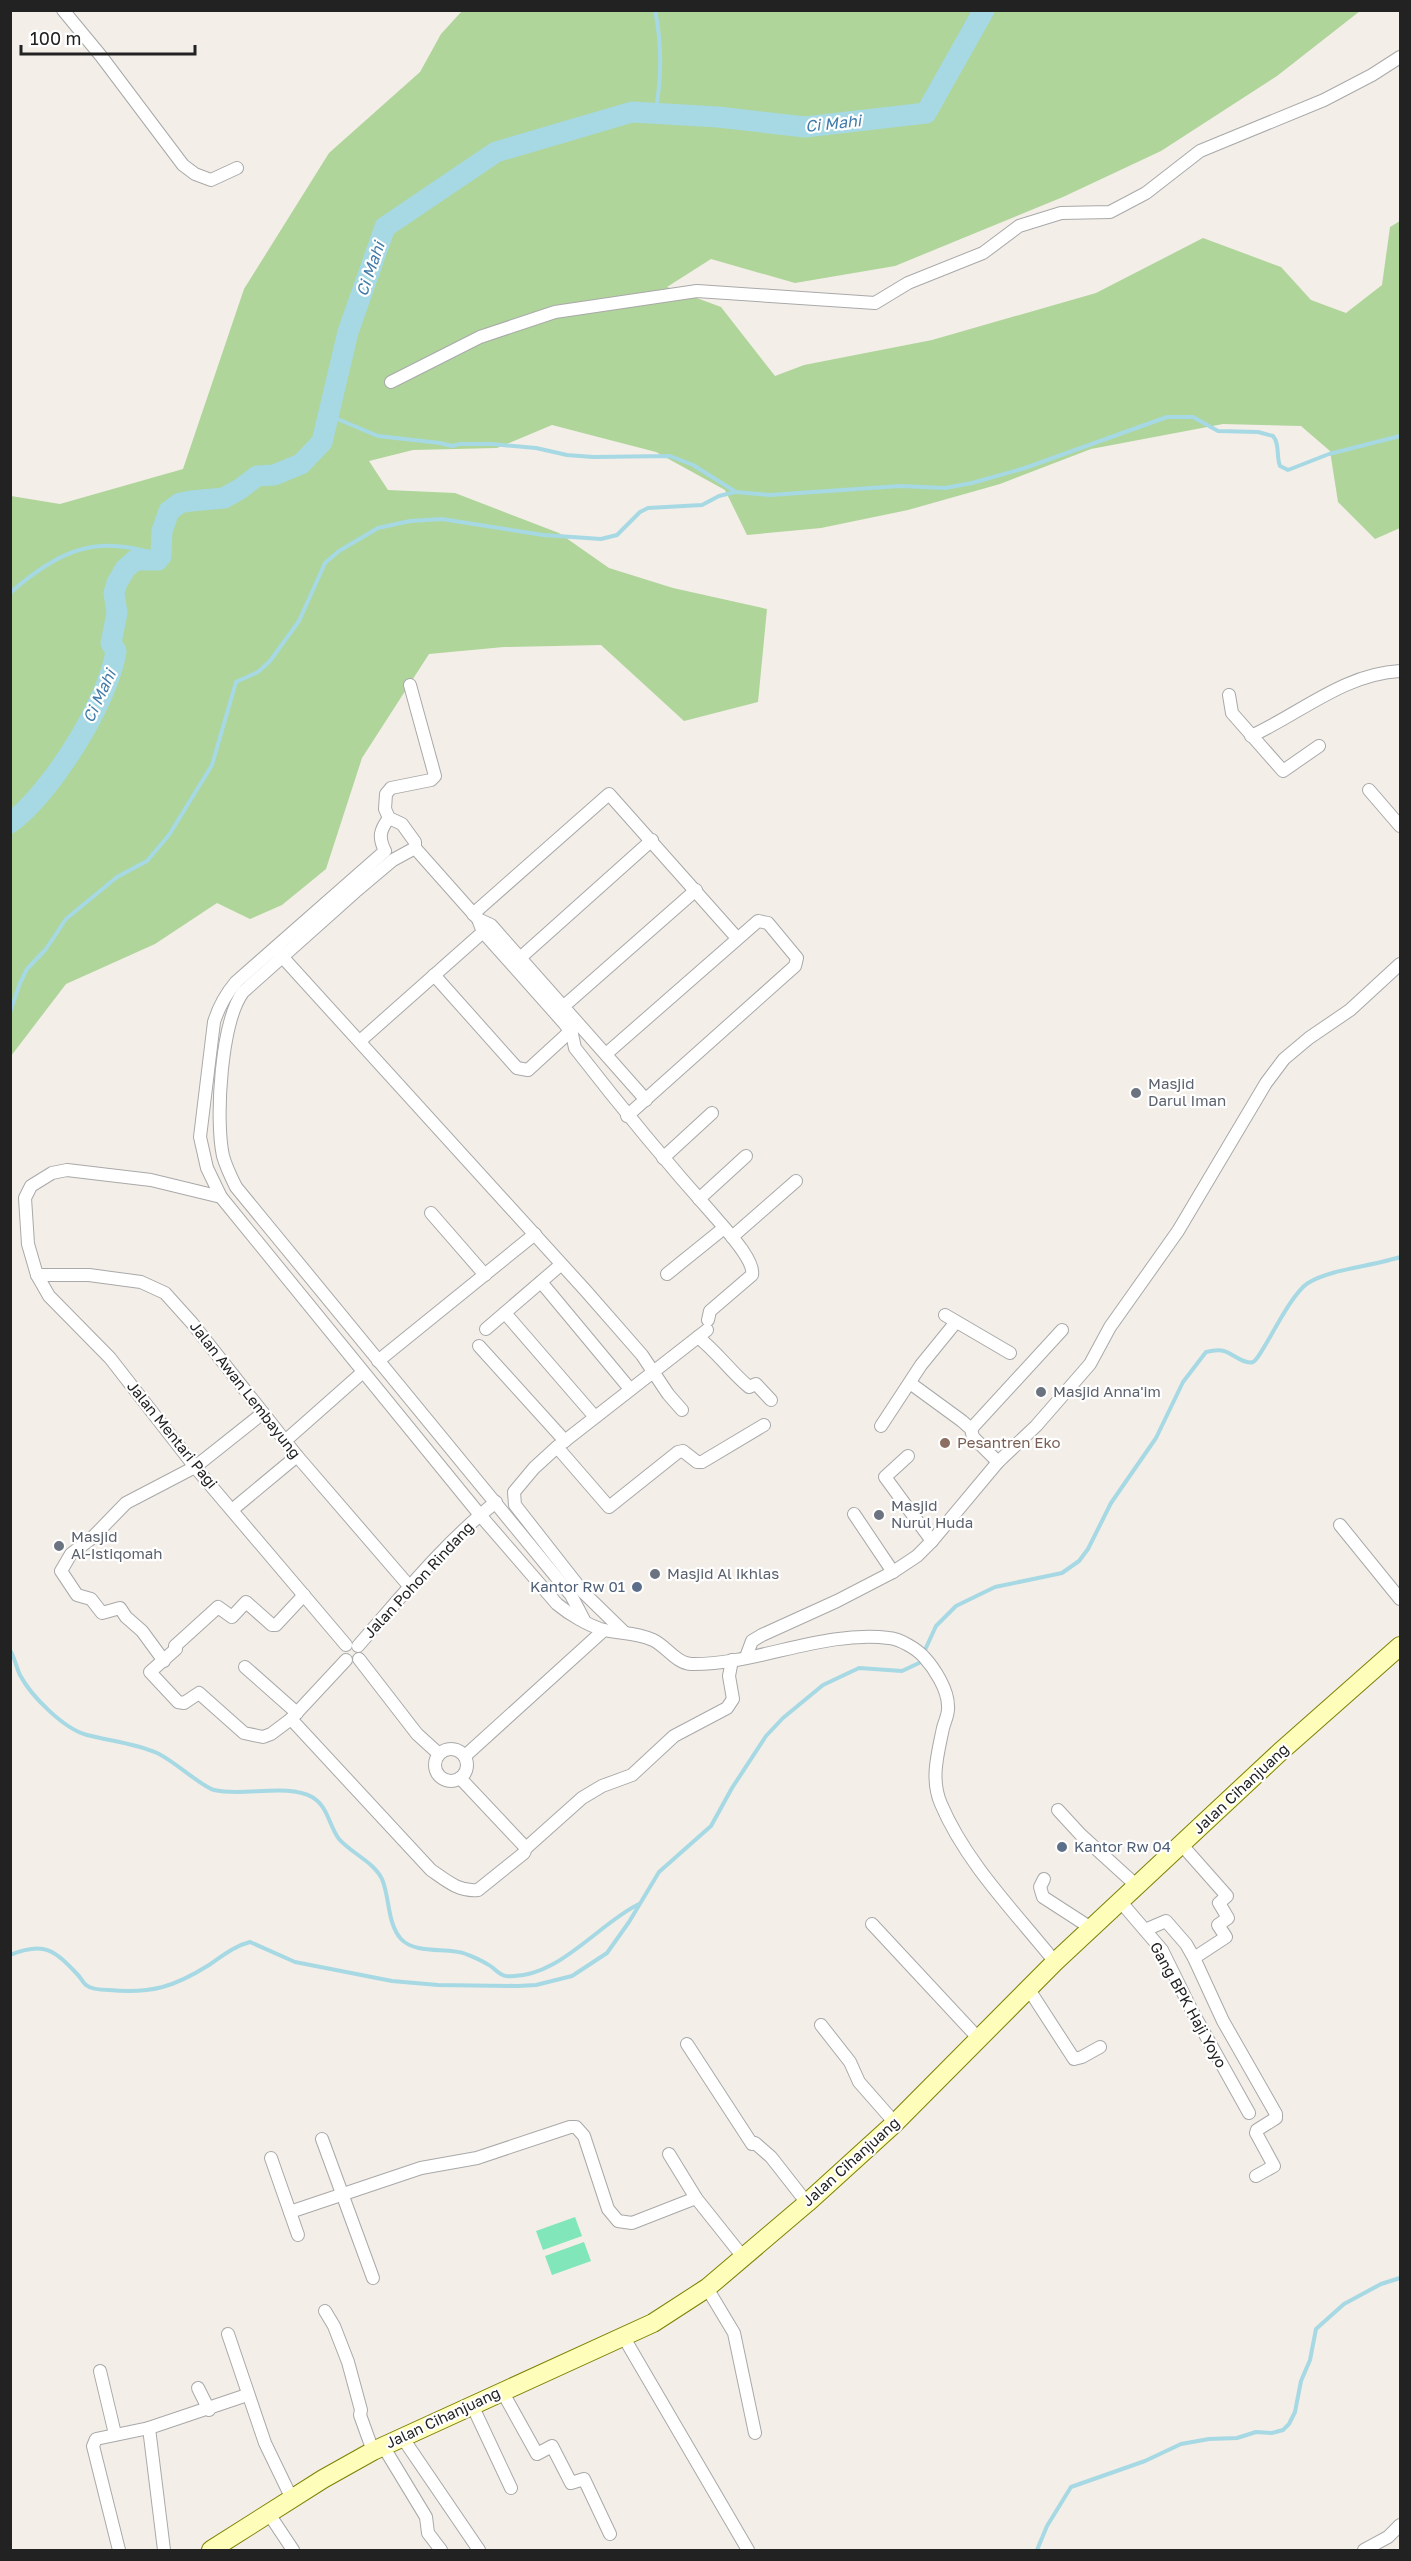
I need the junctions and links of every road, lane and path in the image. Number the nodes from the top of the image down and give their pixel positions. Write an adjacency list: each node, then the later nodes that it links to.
1 (63, 10): 3 (street)
2 (1401, 57): 4 (street)
3 (237, 168)
4 (391, 382)
5 (1401, 671): 8 (street)
6 (410, 685): 11 (street)
7 (1229, 695): 8 (street)
8 (1251, 736): 9 (street)
9 (1319, 746)
10 (1369, 790): 12 (street)
11 (389, 818): 14 (street); 15 (street)
12 (1401, 826)
13 (652, 840): 16 (street); 17 (street); 21 (street)
14 (415, 848): 15 (street); 17 (street)
15 (389, 856): 20 (street)
16 (696, 890): 19 (street); 24 (street)
17 (476, 916): 18 (street); 21 (street)
18 (483, 932): 23 (street); 27 (street)
19 (737, 938): 29 (street); 30 (street)
20 (278, 952): 25 (street); 26 (street); 28 (street)
21 (520, 958): 24 (street)
22 (1401, 964): 70 (street)
23 (434, 975): 27 (street); 28 (street)
24 (564, 1006): 27 (street)
25 (219, 1007): 26 (street); 36 (street)
26 (231, 1013): 54 (street)
27 (575, 1028): 29 (street); 32 (street)
28 (360, 1041): 40 (street)
29 (606, 1054): 30 (street)
30 (646, 1100): 32 (street)
31 (712, 1113): 34 (street)
32 (627, 1116): 34 (street)
33 (746, 1156): 37 (street)
34 (663, 1158): 37 (street)
35 (796, 1182): 39 (street)
36 (221, 1197): 43 (street, Jalan Mentari Pagi); 55 (street)
37 (699, 1199): 39 (street)
38 (431, 1213): 44 (street)
39 (728, 1232): 42 (street); 50 (street)
40 (534, 1233): 44 (street); 56 (street)
41 (557, 1268): 45 (street)
42 (668, 1274)
43 (37, 1275): 61 (street, Jalan Awan Lembayung); 71 (street, Jalan Mentari Pagi)
44 (484, 1275): 54 (street)
45 (540, 1282): 46 (street); 58 (street)
46 (505, 1313): 49 (street); 62 (street)
47 (945, 1315): 48 (street)
48 (956, 1322): 53 (street); 57 (street)
49 (486, 1329)
50 (704, 1329): 56 (street); 59 (street)
51 (1062, 1330): 65 (street)
52 (479, 1346): 67 (street)
53 (1010, 1353)
54 (378, 1360): 55 (street); 72 (street)
55 (362, 1371): 66 (street); 75 (street)
56 (652, 1372): 58 (street); 60 (street)
57 (910, 1383): 64 (street); 65 (street)
58 (630, 1389): 62 (street)
59 (771, 1400)
60 (682, 1410)
61 (263, 1413): 66 (street, Jalan Awan Lembayung); 71 (street)
62 (595, 1417): 67 (street)
63 (764, 1425): 67 (street)
64 (881, 1426)
65 (971, 1429): 70 (street)
66 (285, 1441): 68 (street, Jalan Awan Lembayung)
67 (561, 1444): 84 (street)
68 (297, 1456): 73 (street); 79 (street, Jalan Awan Lembayung)
69 (908, 1456): 77 (street)
70 (998, 1462): 77 (street)
71 (195, 1467): 73 (street, Jalan Mentari Pagi); 89 (street)
72 (496, 1502): 75 (street, Jalan Pohon Rindang); 82 (street)
73 (232, 1510): 80 (street, Jalan Mentari Pagi)
74 (854, 1514): 78 (street)
75 (480, 1515): 79 (street, Jalan Pohon Rindang); 82 (street)
76 (1340, 1525): 81 (street)
77 (932, 1541): 78 (street)
78 (894, 1572): 87 (street)
79 (410, 1587): 86 (street, Jalan Pohon Rindang)
80 (304, 1594): 86 (street, Jalan Mentari Pagi); 89 (street)
81 (1401, 1599)
82 (584, 1620): 83 (street)
83 (604, 1630): 84 (street); 93 (street)
84 (624, 1632): 88 (street)
85 (1401, 1646): 96 (main road, Jalan Cihanjuang)
86 (352, 1652): 91 (street, Jalan Pohon Rindang); 92 (street, Jalan Mentari Pagi)
87 (746, 1657): 88 (street); 105 (street)
88 (732, 1660): 97 (street)
89 (164, 1661): 91 (street, Jalan Pohon Rindang)
90 (245, 1667): 91 (street)
91 (294, 1716): 97 (street)
92 (439, 1755): 93 (street); 94 (street)
93 (465, 1756): 94 (street)
94 (460, 1778): 97 (street)
95 (1058, 1810): 99 (street)
96 (1181, 1844): 99 (main road, Jalan Cihanjuang); 104 (street)
97 (526, 1848)
98 (1044, 1879): 102 (street)
99 (1137, 1886): 100 (main road, Jalan Cihanjuang)
100 (1120, 1901): 102 (main road, Jalan Cihanjuang); 103 (street, Gang BPK Haji Yoyo)
101 (872, 1924): 108 (street)
102 (1091, 1928): 105 (main road, Jalan Cihanjuang)
103 (1145, 1930): 104 (street); 111 (street, Gang BPK Haji Yoyo)
104 (1194, 1958): 116 (street)
105 (1055, 1962): 106 (main road, Jalan Cihanjuang)
106 (1028, 1988): 108 (main road, Jalan Cihanjuang); 110 (street)
107 (821, 2025): 112 (street)
108 (980, 2040): 112 (main road, Jalan Cihanjuang)
109 (687, 2044): 119 (street)
110 (1100, 2047)
111 (1249, 2113)
112 (895, 2123): 119 (main road, Jalan Cihanjuang)
113 (322, 2139): 117 (street)
114 (669, 2154): 118 (street)
115 (271, 2158): 120 (street)
116 (1256, 2176)
117 (342, 2194): 118 (street); 120 (street); 123 (street)
118 (696, 2198): 122 (street)
119 (807, 2203): 122 (main road, Jalan Cihanjuang)
120 (290, 2212): 121 (street)
121 (298, 2235)
122 (742, 2257): 124 (main road, Jalan Cihanjuang)
123 (373, 2278)
124 (707, 2288): 127 (main road, Jalan Cihanjuang); 135 (street)
125 (325, 2311): 138 (street)
126 (228, 2334): 131 (street)
127 (623, 2336): 130 (main road, Jalan Cihanjuang); 151 (street)
128 (100, 2371): 136 (street)
129 (198, 2388): 133 (street)
130 (502, 2391): 132 (main road, Jalan Cihanjuang); 144 (street)
131 (247, 2395): 133 (street); 141 (street)
132 (472, 2405): 137 (main road, Jalan Cihanjuang); 139 (street)
133 (209, 2410): 134 (street)
134 (149, 2428): 136 (street); 146 (street)
135 (756, 2433)
136 (115, 2434): 145 (street)
137 (405, 2436): 138 (main road, Jalan Cihanjuang); 140 (street); 150 (street)
138 (378, 2448): 141 (main road, Jalan Cihanjuang); 149 (street)
139 (511, 2488)
140 (449, 2495)
141 (292, 2499): 142 (main road, Jalan Cihanjuang)
142 (269, 2514): 147 (main road, Jalan Cihanjuang); 148 (street)
143 (1401, 2525): 152 (street)
144 (610, 2535)
145 (119, 2550)
146 (164, 2550)
147 (211, 2550)
148 (293, 2550)
149 (441, 2550)
150 (479, 2550)
151 (748, 2550)
152 (1364, 2550)

